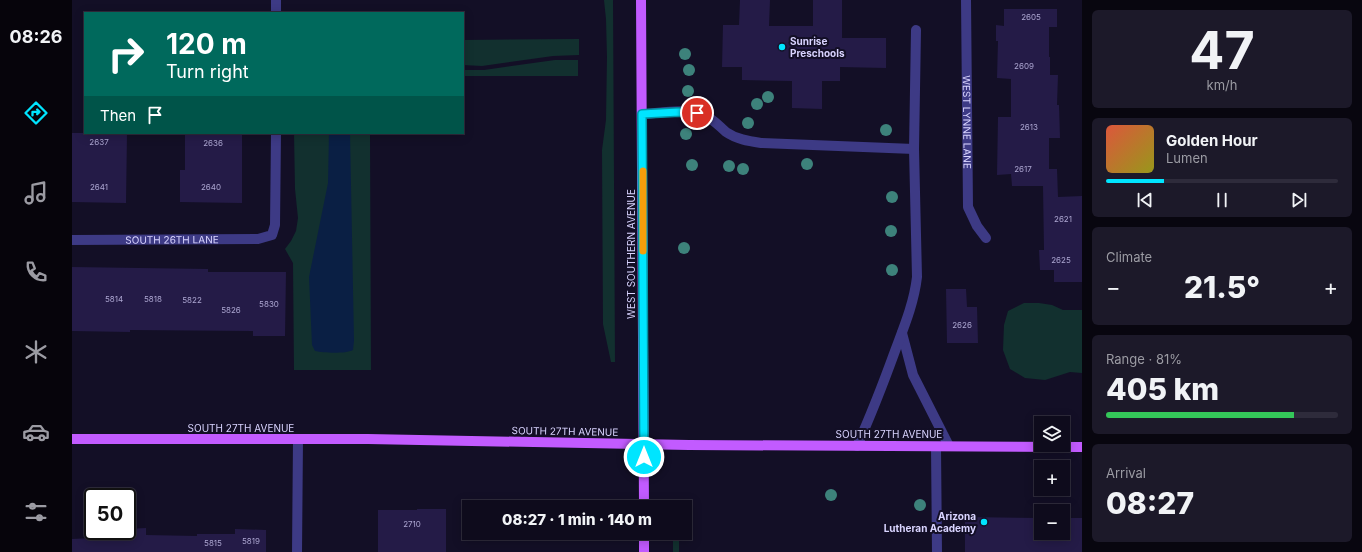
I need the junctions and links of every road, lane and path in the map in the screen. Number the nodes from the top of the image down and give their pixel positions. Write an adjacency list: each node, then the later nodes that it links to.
1 (276, 0): 4 (street)
2 (641, 0): 6 (main road, WEST SOUTHERN AVENUE)
3 (966, 0): 9 (street, WEST LYNNE LANE)
4 (276, 12)
5 (916, 30): 8 (street)
6 (642, 114): 8 (street); 14 (main road, WEST SOUTHERN AVENUE)
7 (276, 134): 10 (street, SOUTH 26TH LANE)
8 (914, 149): 11 (street)
9 (986, 238)
10 (72, 240)
11 (902, 333): 15 (street); 16 (street)
12 (72, 439): 13 (main road, SOUTH 27TH AVENUE)
13 (298, 440): 14 (main road, SOUTH 27TH AVENUE); 21 (street)
14 (644, 445): 15 (main road, SOUTH 27TH AVENUE); 19 (main road, WEST SOUTHERN AVENUE)
15 (857, 446): 17 (main road, SOUTH 27TH AVENUE)
16 (949, 446): 17 (main road, SOUTH 27TH AVENUE); 18 (main road, SOUTH 27TH AVENUE)
17 (936, 447): 23 (street)
18 (1082, 447)
19 (644, 500)
20 (644, 540): 22 (main road)
21 (297, 552)
22 (644, 552)
23 (937, 552)

